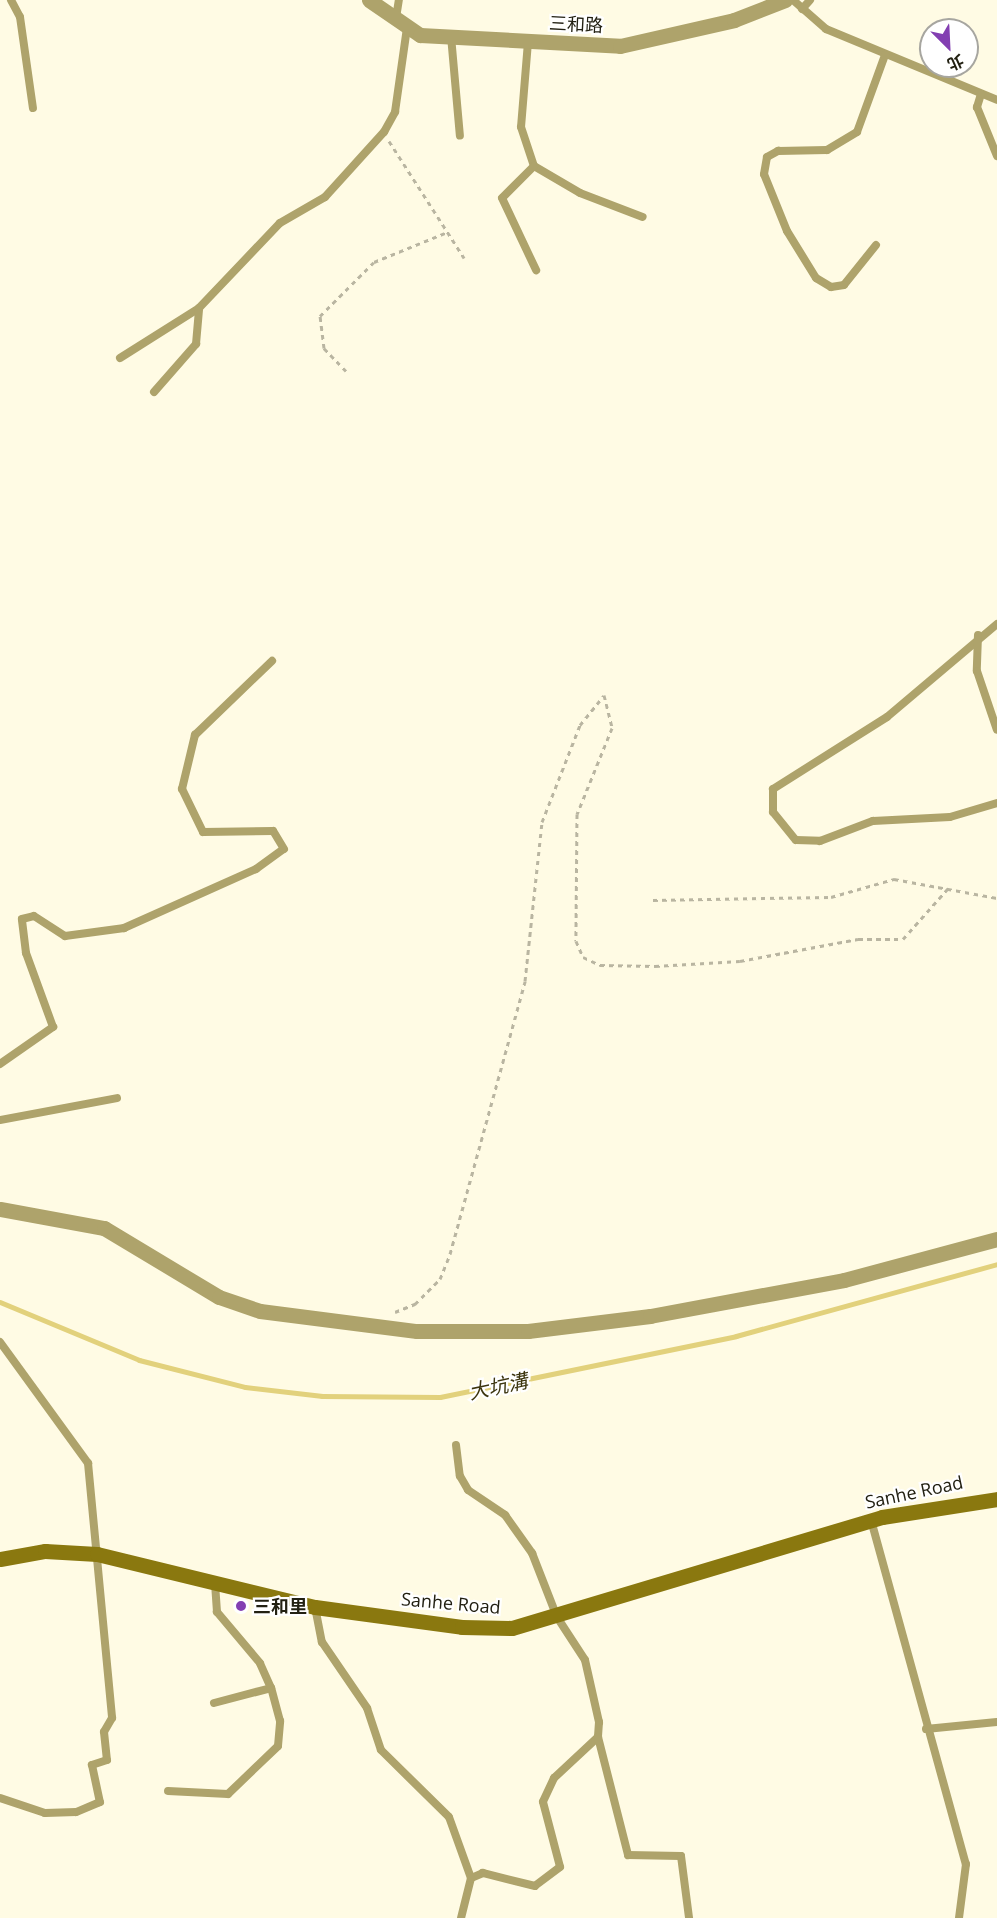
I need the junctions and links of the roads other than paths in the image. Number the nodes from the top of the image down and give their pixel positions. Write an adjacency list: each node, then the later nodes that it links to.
1 (11, 0): 14 (lane)
2 (369, 0): 8 (street, 三和路)
3 (399, 0): 8 (lane)
4 (785, 0): 10 (street, 三和路)
5 (793, 0): 7 (lane)
6 (810, 0): 7 (lane)
7 (802, 9): 11 (lane)
8 (401, 24): 9 (street, 三和路); 21 (lane)
9 (451, 36): 10 (street, 三和路); 15 (lane)
10 (528, 42): 17 (lane)
11 (885, 55): 12 (lane); 19 (lane)
12 (981, 94): 13 (lane); 16 (lane)
13 (997, 100)
14 (33, 108)
15 (460, 135)
16 (997, 156)
17 (534, 166): 18 (lane); 20 (lane)
18 (643, 217)
19 (876, 245)
20 (536, 270)
21 (199, 308): 22 (lane); 23 (lane)
22 (120, 358)
23 (154, 392)
24 (997, 624): 25 (lane)
25 (978, 635): 27 (lane); 28 (lane)
26 (272, 661): 29 (lane)
27 (997, 730)
28 (997, 804)
29 (0, 1064)
30 (117, 1098): 31 (lane)
31 (0, 1119)
32 (0, 1209): 33 (street)
33 (997, 1239)
34 (0, 1342): 38 (lane)
35 (456, 1445): 42 (lane)
36 (997, 1499): 37 (main road, Sanhe Road)
37 (871, 1520): 42 (main road, Sanhe Road); 46 (lane)
38 (97, 1554): 39 (main road, Sanhe Road); 40 (main road, Sanhe Road); 49 (lane)
39 (0, 1559)
40 (215, 1585): 41 (main road, Sanhe Road); 43 (lane)
41 (315, 1607): 42 (main road, Sanhe Road); 50 (lane)
42 (557, 1617): 47 (lane)
43 (271, 1688): 44 (lane); 48 (lane)
44 (214, 1703)
45 (997, 1722): 46 (lane)
46 (926, 1730): 53 (lane)
47 (598, 1737): 50 (lane); 52 (lane)
48 (168, 1791)
49 (0, 1798)
50 (471, 1878): 51 (lane)
51 (461, 1918)
52 (689, 1918)
53 (959, 1918)

